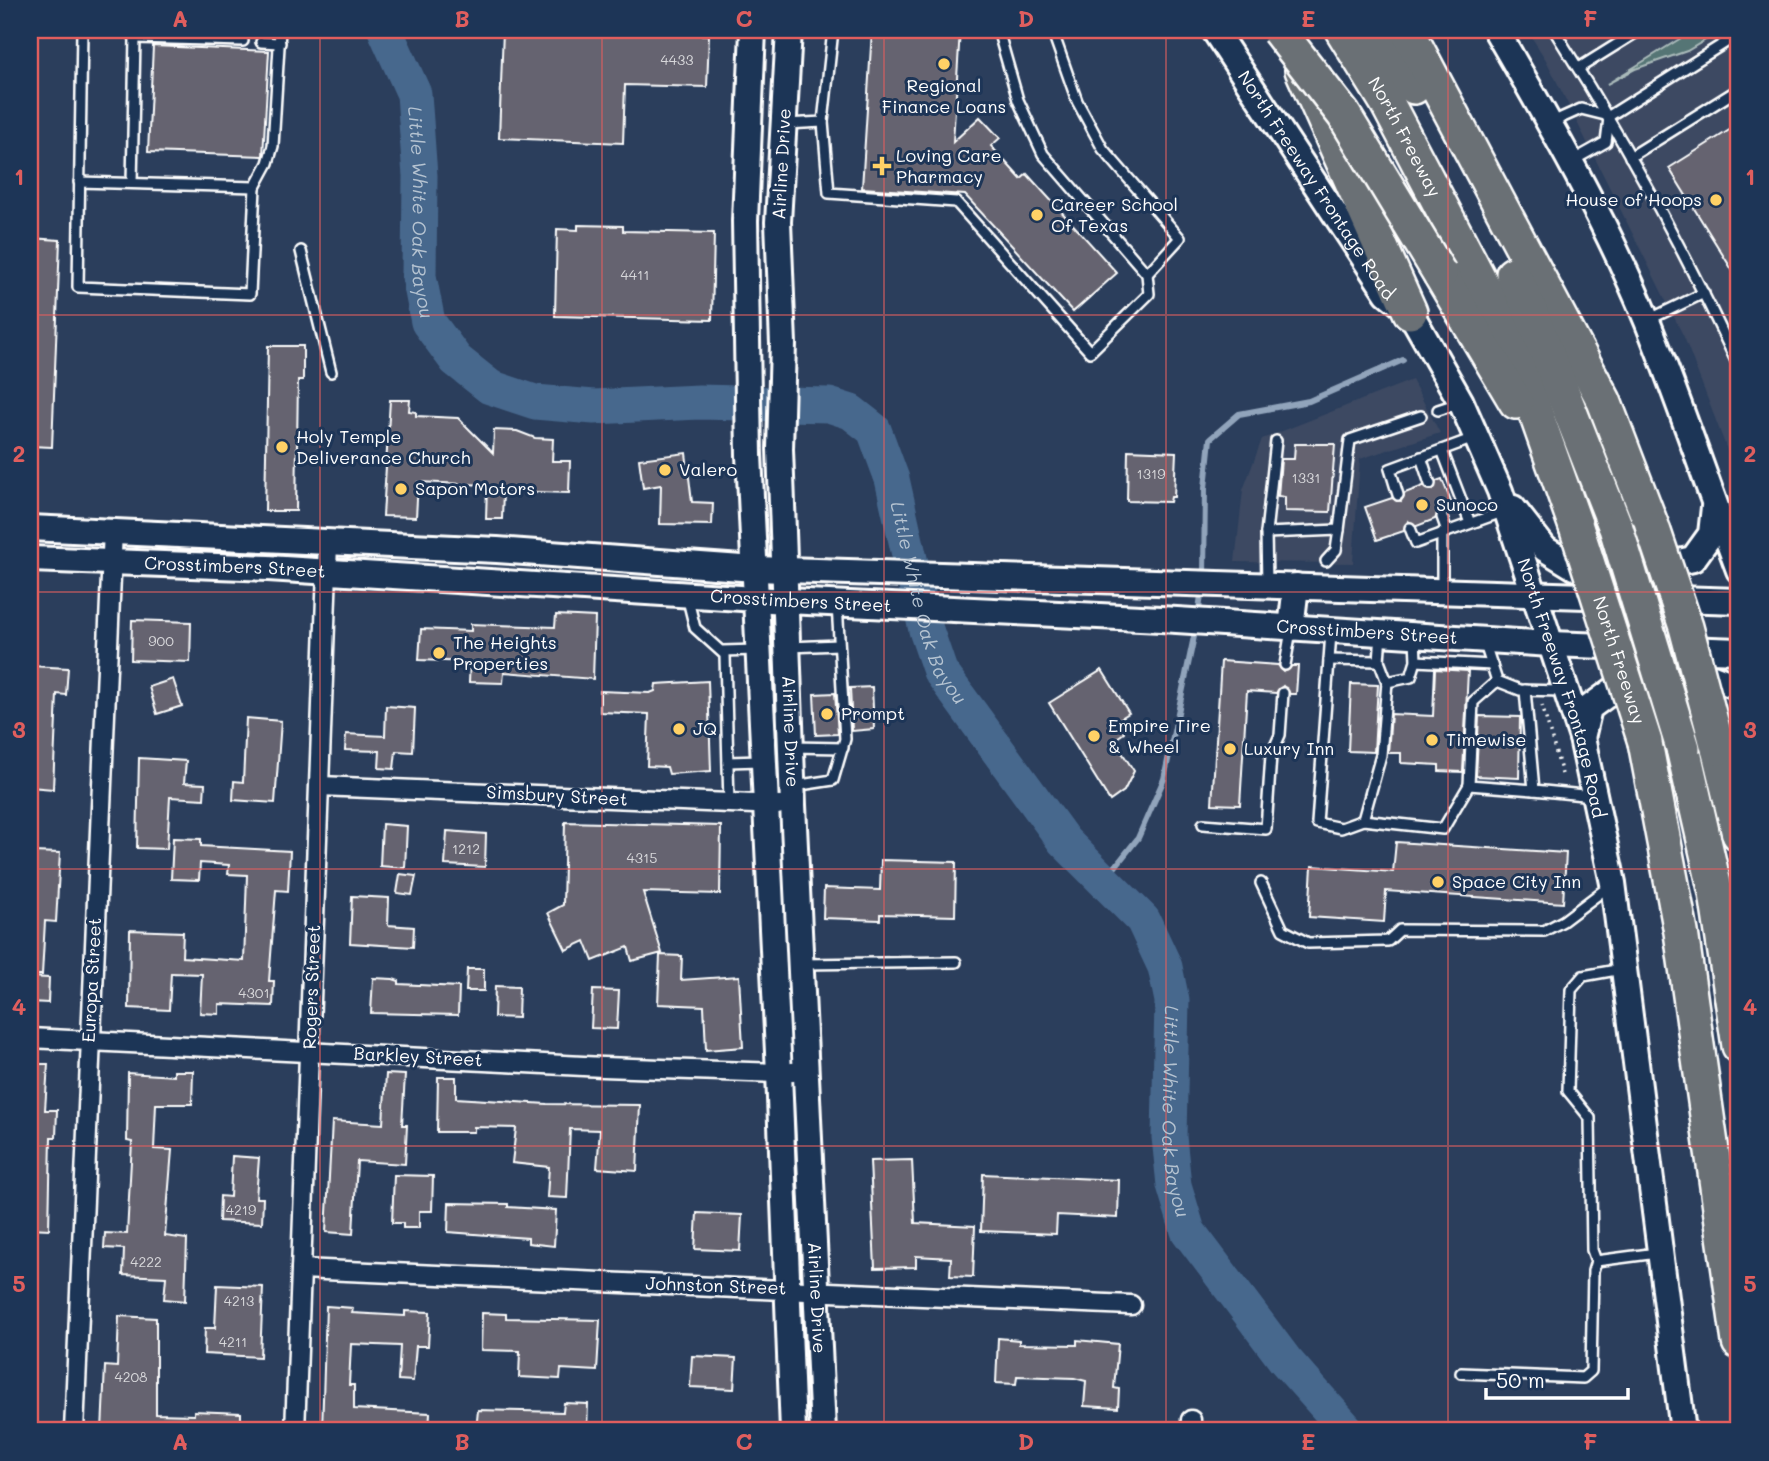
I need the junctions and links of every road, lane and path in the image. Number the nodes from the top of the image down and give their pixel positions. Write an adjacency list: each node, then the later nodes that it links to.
1 (82, 30): 31 (lane)
2 (128, 30): 19 (lane)
3 (280, 30): 22 (lane)
4 (753, 30): 34 (main road, Airline Drive)
5 (789, 30): 28 (main road, Airline Drive)
6 (833, 30): 26 (lane)
7 (998, 30): 37 (lane)
8 (1052, 30): 37 (lane)
9 (1213, 30): 39 (main road, North Freeway Frontage Road)
10 (1278, 30): 51 (highway, bridge)
11 (1284, 30): 39 (highway)
12 (1342, 30): 51 (highway, North Freeway)
13 (1379, 30): 128 (highway, North Freeway, bridge)
14 (1407, 30): 120 (highway, bridge)
15 (1496, 30): 27 (main road)
16 (1554, 30): 23 (lane)
17 (1640, 30): 23 (lane)
18 (1739, 34): 25 (lane)
19 (135, 38): 20 (lane); 32 (lane)
20 (243, 41)
21 (261, 42): 22 (lane)
22 (279, 43): 33 (lane)
23 (1579, 68): 25 (lane)
24 (1739, 89): 29 (lane)
25 (1609, 116): 27 (lane); 29 (lane); 30 (lane)
26 (824, 122): 28 (lane); 37 (lane)
27 (1550, 123): 30 (main road)
28 (784, 124): 35 (main road, Airline Drive)
29 (1630, 157): 38 (lane)
30 (1572, 162): 40 (main road)
31 (79, 182): 32 (lane); 33 (lane)
32 (132, 183): 33 (lane)
33 (255, 187)
34 (745, 221): 35 (main road); 68 (main road, Airline Drive)
35 (778, 222): 69 (main road, Airline Drive)
36 (301, 251): 42 (lane)
37 (1147, 274)
38 (1704, 293): 40 (lane); 41 (lane)
39 (1410, 312): 43 (main road, North Freeway Frontage Road)
40 (1647, 321): 54 (main road)
41 (1739, 367)
42 (331, 372)
43 (1461, 402): 44 (lane); 46 (main road, North Freeway Frontage Road)
44 (1437, 410)
45 (1421, 416): 60 (lane)
46 (1476, 437): 48 (lane); 53 (main road, North Freeway Frontage Road)
47 (1276, 441): 62 (lane)
48 (1441, 450): 49 (lane); 56 (lane)
49 (1421, 457): 50 (lane); 52 (lane)
50 (1430, 484)
51 (1562, 484): 138 (highway, North Freeway, bridge)
52 (1398, 495)
53 (1503, 501): 54 (main road); 56 (lane); 78 (main road, North Freeway Frontage Road)
54 (1715, 504): 70 (main road)
55 (1442, 517): 61 (lane)
56 (1470, 523): 61 (lane)
57 (30, 527): 59 (main road, Crosstimbers Street)
58 (1410, 528): 61 (lane)
59 (113, 530): 63 (main road, Crosstimbers Street); 67 (street, Europa Street)
60 (1339, 530): 62 (lane); 66 (lane)
61 (1445, 532): 76 (lane)
62 (1266, 533): 74 (lane)
63 (328, 542): 64 (main road, Crosstimbers Street); 71 (street, Rogers Street)
64 (497, 550): 68 (main road, Crosstimbers Street); 73 (main road)
65 (30, 559): 67 (main road, Crosstimbers Street)
66 (1326, 561)
67 (112, 563): 71 (main road, Crosstimbers Street); 127 (street, Europa Street)
68 (755, 569): 69 (main road, Crosstimbers Street); 79 (main road, Airline Drive)
69 (786, 569): 72 (main road, Crosstimbers Street); 80 (main road, Airline Drive)
70 (1739, 569)
71 (327, 573): 73 (main road, Crosstimbers Street); 112 (street, Rogers Street)
72 (1064, 578): 74 (main road, Crosstimbers Street); 83 (main road)
73 (497, 582): 77 (main road, Crosstimbers Street)
74 (1266, 584): 75 (main road, Crosstimbers Street)
75 (1296, 586): 76 (main road, Crosstimbers Street); 84 (main road)
76 (1442, 590): 78 (main road, Crosstimbers Street)
77 (687, 594): 79 (main road, Crosstimbers Street); 94 (lane)
78 (1536, 594): 81 (main road, Crosstimbers Street); 89 (main road, North Freeway Frontage Road)
79 (757, 598): 80 (main road, Crosstimbers Street); 92 (main road, Airline Drive)
80 (787, 601): 82 (main road, Crosstimbers Street); 91 (main road, Airline Drive)
81 (1739, 601)
82 (837, 603): 83 (main road, Crosstimbers Street); 90 (lane)
83 (1063, 614): 84 (main road, Crosstimbers Street)
84 (1291, 628): 85 (main road, Crosstimbers Street); 98 (lane)
85 (1331, 631): 86 (main road, Crosstimbers Street); 95 (lane)
86 (1381, 634): 87 (main road, Crosstimbers Street); 96 (lane)
87 (1415, 636): 88 (main road, Crosstimbers Street); 97 (lane)
88 (1484, 640): 89 (main road, Crosstimbers Street); 99 (lane)
89 (1551, 644): 93 (main road, Crosstimbers Street); 104 (main road, North Freeway Frontage Road)
90 (839, 645): 91 (lane); 108 (lane)
91 (789, 647): 107 (main road, Airline Drive)
92 (759, 650): 94 (lane); 109 (main road, Airline Drive)
93 (1739, 651)
94 (723, 652): 110 (lane)
95 (1329, 660): 96 (lane); 118 (lane)
96 (1379, 661): 101 (lane)
97 (1416, 661): 99 (lane); 101 (lane)
98 (1285, 665)
99 (1492, 665): 100 (lane)
100 (1497, 681): 102 (lane); 111 (lane)
101 (1387, 682): 118 (lane)
102 (1525, 690): 104 (lane); 113 (lane)
103 (1739, 690): 106 (main road)
104 (1566, 691): 106 (main road, North Freeway Frontage Road)
105 (1283, 694): 119 (lane)
106 (1582, 738): 115 (main road, North Freeway Frontage Road)
107 (792, 747): 108 (lane); 114 (main road, Airline Drive)
108 (842, 748): 114 (lane)
109 (762, 761): 110 (lane); 117 (main road, Airline Drive)
110 (728, 762): 116 (lane)
111 (1469, 785): 113 (lane); 118 (lane)
112 (320, 786): 116 (street, Simsbury Street); 129 (street, Rogers Street)
113 (1535, 790): 115 (lane)
114 (793, 796): 117 (street, Simsbury Street); 124 (main road, Airline Drive)
115 (1594, 796): 122 (main road, North Freeway Frontage Road)
116 (729, 804): 117 (street, Simsbury Street)
117 (764, 805): 131 (main road, Airline Drive)
118 (1363, 820)
119 (1203, 824)
120 (1739, 834)
121 (1261, 883): 122 (lane)
122 (1613, 883): 125 (main road, North Freeway Frontage Road)
123 (956, 962): 124 (lane)
124 (801, 964): 130 (main road, Airline Drive)
125 (1623, 969): 132 (main road, North Freeway Frontage Road); 133 (lane)
126 (30, 1038): 127 (street, Barkley Street)
127 (89, 1041): 129 (street, Barkley Street); 140 (street, Europa Street)
128 (1739, 1046)
129 (309, 1051): 131 (street, Barkley Street); 134 (street, Rogers Street)
130 (806, 1071): 131 (street, Barkley Street); 136 (main road, Airline Drive)
131 (779, 1073): 135 (main road, Airline Drive)
132 (1659, 1252): 133 (lane); 144 (main road, North Freeway Frontage Road)
133 (1596, 1261): 139 (lane)
134 (301, 1269): 135 (street, Johnston Street); 141 (street, Rogers Street)
135 (787, 1289): 136 (street, Johnston Street); 142 (main road, Airline Drive)
136 (815, 1290): 137 (street, Johnston Street); 143 (main road, Airline Drive)
137 (1131, 1305)
138 (1739, 1342)
139 (1461, 1373)
140 (74, 1431)
141 (295, 1431)
142 (793, 1431)
143 (823, 1431)
144 (1683, 1431)

